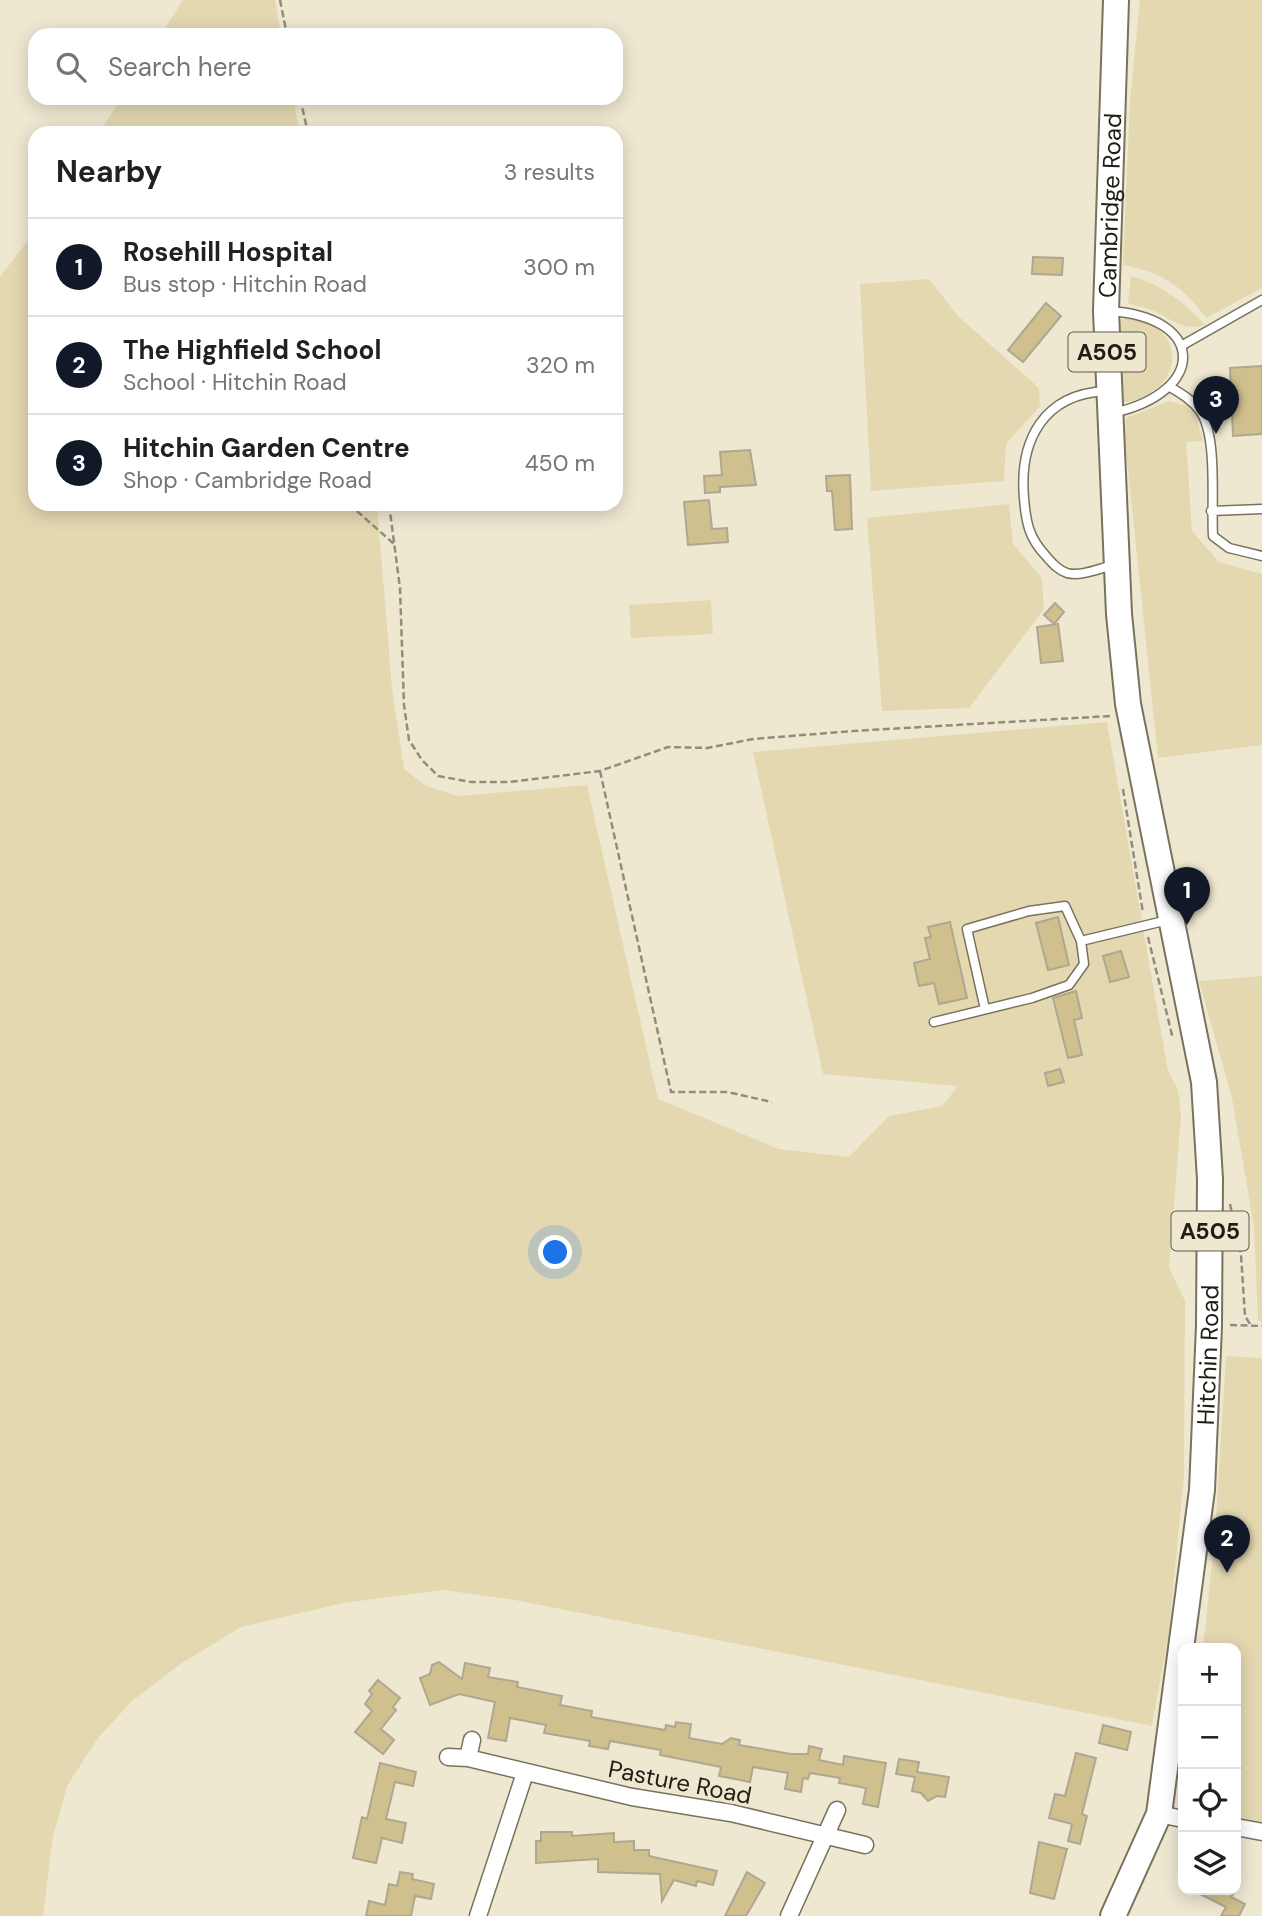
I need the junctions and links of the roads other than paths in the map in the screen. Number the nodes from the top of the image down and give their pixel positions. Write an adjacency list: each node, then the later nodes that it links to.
1 (1116, 0): 3 (main road, Cambridge Road / A505)
2 (1262, 300): 4 (lane)
3 (1106, 311): 4 (lane); 6 (main road, Cambridge Road / A505)
4 (1181, 346): 5 (lane)
5 (1170, 387): 6 (lane); 8 (lane)
6 (1109, 402): 10 (main road, Cambridge Road / A505); 10 (lane)
7 (1262, 509): 8 (lane)
8 (1211, 511): 9 (lane)
9 (1262, 556)
10 (1117, 565): 11 (main road, Cambridge Road / A505)
11 (1121, 710): 12 (main road, Hitchin Road / A505)
12 (1171, 920): 13 (lane); 21 (main road, Hitchin Road / A505)
13 (1081, 941): 14 (lane); 14 (lane)
14 (985, 1009): 15 (lane)
15 (934, 1022)
16 (472, 1740): 18 (street)
17 (448, 1756): 18 (street, Pasture Road)
18 (468, 1758): 19 (street, Pasture Road)
19 (525, 1773): 24 (street, Pasture Road); 26 (street)
20 (837, 1810): 24 (street)
21 (1171, 1816): 28 (main road, Hitchin Road / A505)
22 (1241, 1828): 23 (street)
23 (1262, 1832)
24 (827, 1837): 25 (street, Pasture Road); 27 (street)
25 (865, 1846)
26 (478, 1916)
27 (789, 1916)
28 (1113, 1916)

